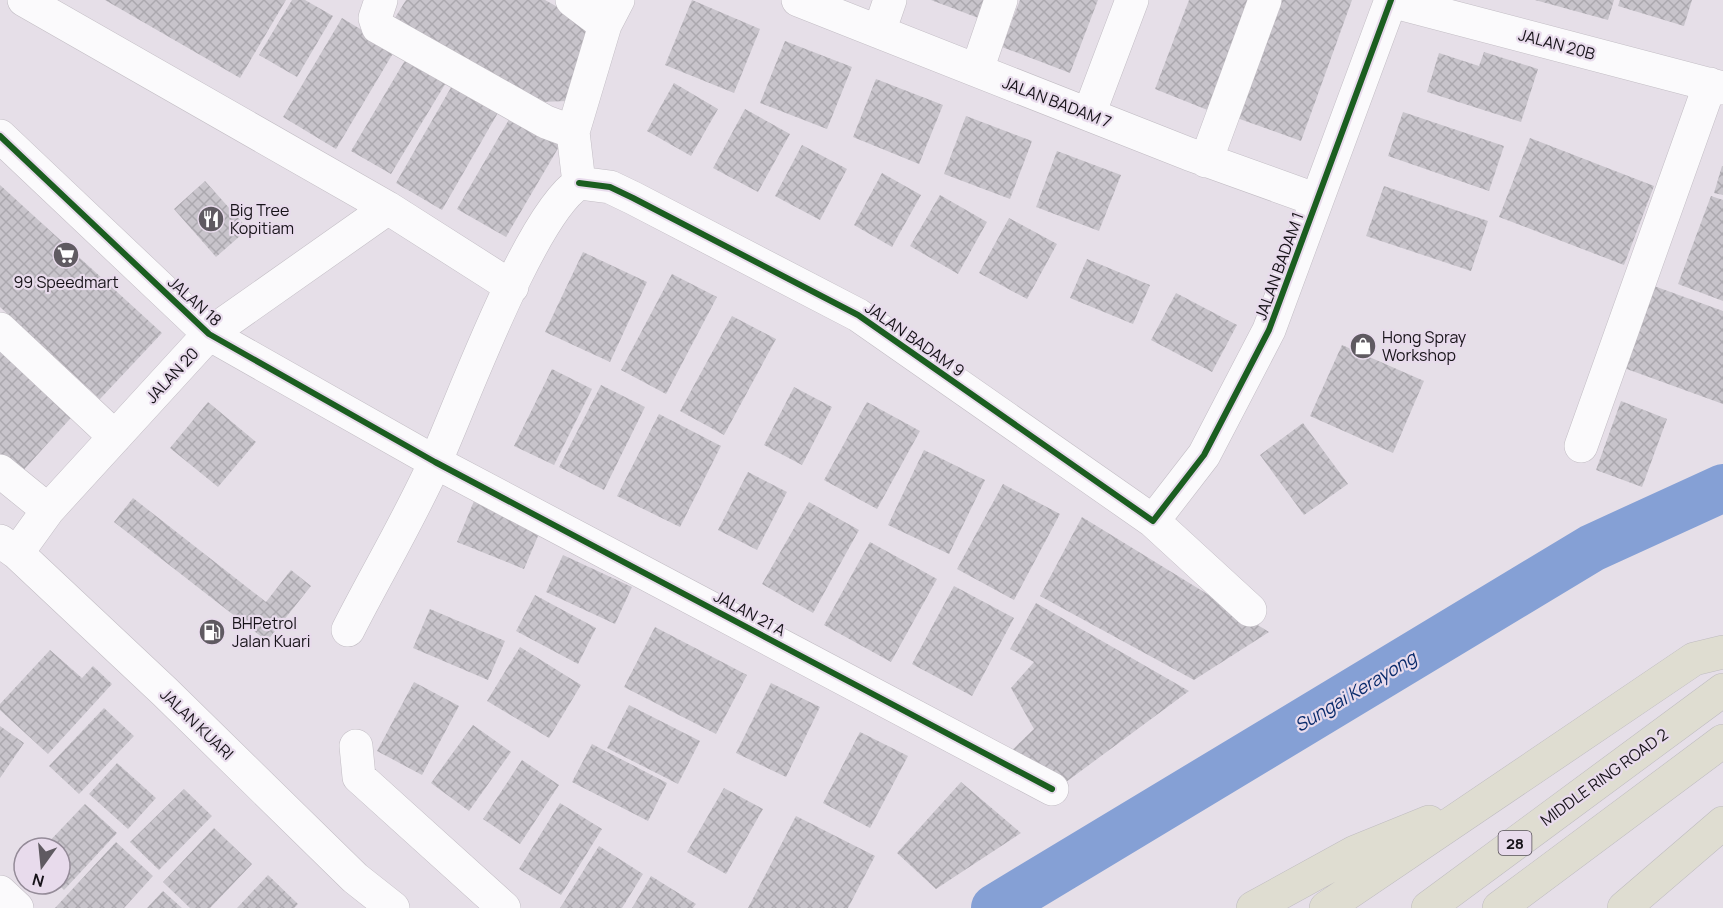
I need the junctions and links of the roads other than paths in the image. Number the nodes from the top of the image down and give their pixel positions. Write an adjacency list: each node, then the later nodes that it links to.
1 (24, 0): 20 (street)
2 (381, 0): 16 (street)
3 (572, 0): 10 (street)
4 (798, 0): 11 (street, JALAN BADAM 7)
5 (890, 0): 11 (street)
6 (1001, 0): 12 (street)
7 (1132, 0): 14 (street)
8 (1265, 0): 17 (street)
9 (1391, 1): 13 (street, JALAN 20B); 19 (street, JALAN BADAM 1)
10 (612, 12): 16 (street)
11 (879, 32): 12 (street, JALAN BADAM 7)
12 (977, 70): 14 (street, JALAN BADAM 7)
13 (1716, 86): 25 (street)
14 (1089, 114): 17 (street, JALAN BADAM 7)
15 (0, 136): 23 (street, JALAN 18)
16 (575, 140): 18 (street)
17 (1206, 161): 19 (street, JALAN BADAM 7)
18 (579, 183): 21 (street); 29 (street, JALAN BADAM 9)
19 (1317, 200): 29 (street, JALAN BADAM 1)
20 (388, 208): 21 (street); 23 (street, JALAN 20)
21 (512, 287): 26 (street)
22 (0, 329): 24 (street)
23 (209, 334): 24 (street, JALAN 20); 26 (street, JALAN 18)
24 (115, 437): 28 (street, JALAN 20)
25 (1581, 446)
26 (435, 462): 32 (street); 37 (street, JALAN 21 A)
27 (0, 471): 28 (street)
28 (48, 510): 30 (street, JALAN 20)
29 (1153, 521): 31 (street, JALAN BADAM 9)
30 (8, 547): 42 (street, JALAN KUARI)
31 (1250, 610)
32 (348, 630)
33 (1723, 652): 38 (highway)
34 (1723, 690): 46 (highway, MIDDLE RING ROAD 2 / 28)
35 (1723, 741): 47 (highway, 28)
36 (356, 746): 43 (street)
37 (1052, 789)
38 (1497, 793): 44 (highway); 45 (highway)
39 (1723, 824): 48 (highway)
40 (0, 892): 41 (street)
41 (17, 908)
42 (393, 908)
43 (504, 908)
44 (1253, 908)
45 (1326, 908)
46 (1428, 908)
47 (1499, 908)
48 (1624, 908)

